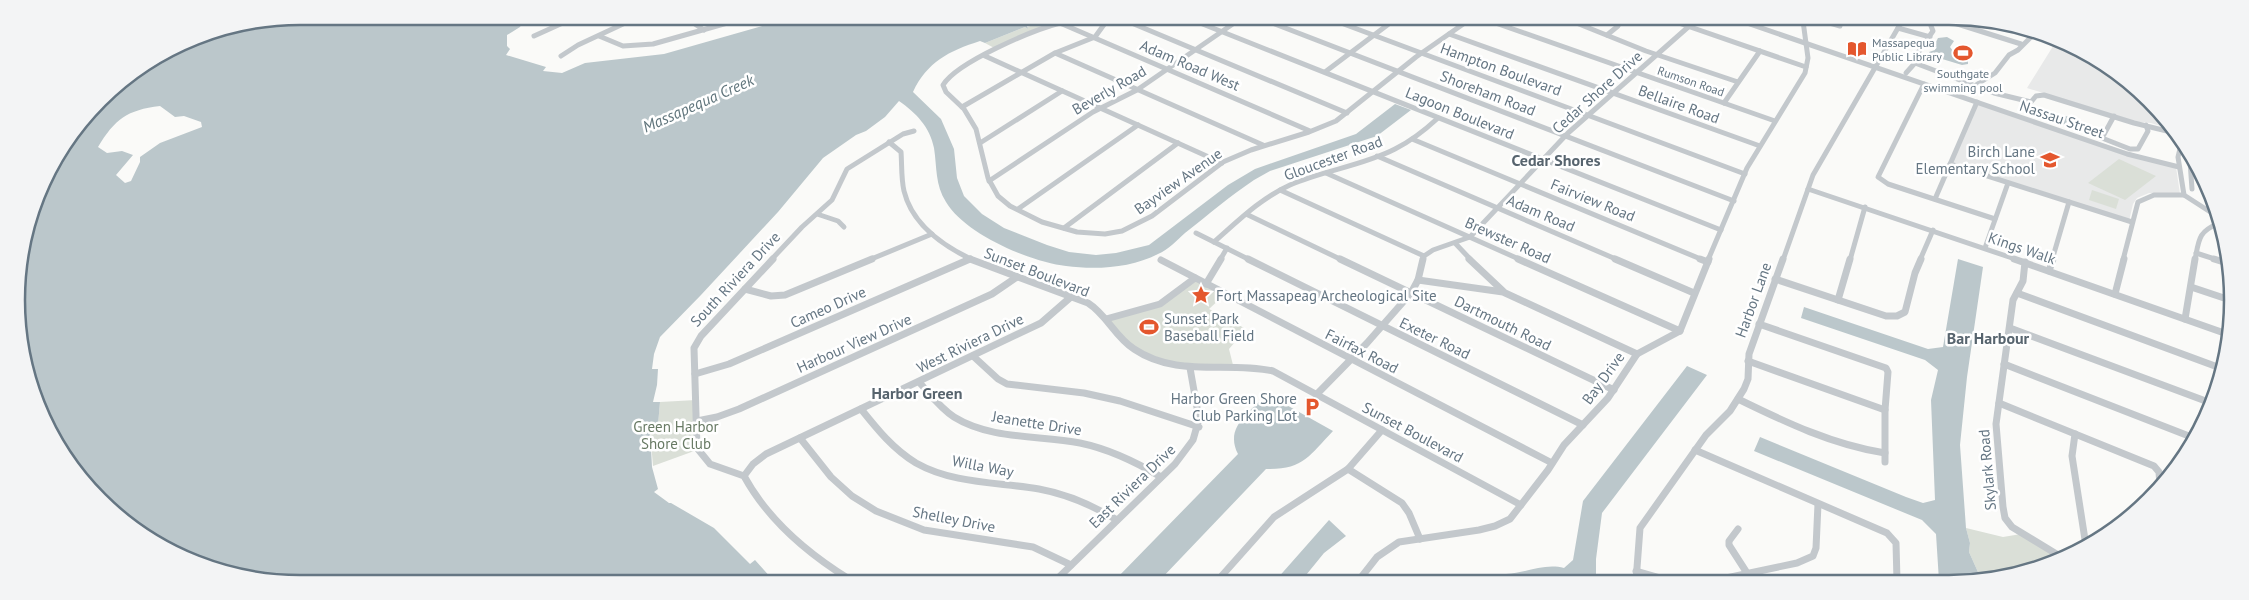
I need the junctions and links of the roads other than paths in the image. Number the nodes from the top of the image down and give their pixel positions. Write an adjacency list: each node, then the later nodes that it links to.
1 (558, 25): 32 (street)
2 (622, 25): 33 (street)
3 (696, 25): 27 (street)
4 (722, 25): 27 (street)
5 (1051, 25): 46 (street, Adam Road West)
6 (1066, 25): 36 (street, Adam Road West)
7 (1104, 25): 36 (street)
8 (1136, 25): 39 (street)
9 (1205, 25): 28 (street, Lagoon Boulevard)
10 (1232, 25): 28 (street, Beverly Road)
11 (1278, 25): 42 (street, Shoreham Road)
12 (1347, 25): 30 (street, Hampton Boulevard)
13 (1387, 25): 30 (street)
14 (1462, 25): 29 (street, Bayview Avenue)
15 (1501, 25): 54 (street, Rumson Road)
16 (1582, 25): 31 (street)
17 (1686, 25): 24 (street)
18 (1752, 25): 37 (street, Nassau Street)
19 (1803, 25): 37 (street)
20 (1837, 25): 25 (street)
21 (1899, 25): 34 (street); 49 (street, Harbor Lane)
22 (1932, 25): 34 (street)
23 (1618, 26): 31 (street)
24 (1689, 26): 40 (street); 44 (street, Cedar Shore Drive)
25 (1840, 26)
26 (1960, 26): 38 (street)
27 (704, 30): 33 (street)
28 (1222, 32): 39 (street, Beverly Road); 52 (street, Lagoon Boulevard)
29 (1449, 34): 43 (street, Bayview Avenue); 62 (street, Bellaire Road)
30 (1374, 35): 42 (street); 43 (street, Hampton Boulevard)
31 (1607, 35): 44 (street)
32 (534, 36)
33 (599, 36): 45 (street)
34 (1931, 36): 47 (street)
35 (2030, 37): 38 (street)
36 (1095, 38): 41 (street); 50 (street, Adam Road West)
37 (1804, 43): 48 (street); 49 (street, Nassau Street)
38 (2021, 44): 58 (street)
39 (1195, 50): 50 (street, Beverly Road); 67 (street)
40 (1760, 51): 48 (street); 56 (street)
41 (1055, 53): 51 (street); 60 (street)
42 (1350, 53): 52 (street); 53 (street, Shoreham Road)
43 (1422, 53): 53 (street, Bayview Avenue); 68 (street, Hampton Boulevard)
44 (1657, 54): 54 (street, Cedar Shore Drive); 56 (street)
45 (561, 56)
46 (985, 56): 51 (street); 65 (street, Bayview Avenue)
47 (1915, 63): 55 (street); 58 (street)
48 (1806, 67): 71 (street)
49 (1875, 67): 57 (street, Nassau Street); 98 (street, Harbor Lane)
50 (1168, 69): 60 (street, Beverly Road); 74 (street, Adam Road West)
51 (1021, 72): 59 (street); 65 (street)
52 (1325, 72): 61 (street, Lagoon Boulevard)
53 (1398, 72): 61 (street, Bayview Avenue); 77 (street, Shoreham Road)
54 (1637, 72): 62 (street, Cedar Shore Drive); 64 (street, Rumson Road)
55 (1906, 72)
56 (1738, 82): 64 (street)
57 (1924, 84): 63 (street, Nassau Street); 102 (street)
58 (1976, 85): 69 (street)
59 (1062, 90): 66 (street); 80 (street)
60 (1138, 90): 66 (street, Beverly Road); 82 (street)
61 (1373, 92): 67 (street, Bayview Avenue); 70 (street, Lagoon Boulevard)
62 (1613, 93): 68 (street, Cedar Shore Drive); 83 (street, Bellaire Road)
63 (1976, 102): 90 (street); 91 (street, Nassau Street)
64 (1724, 103): 71 (street, Rumson Road)
65 (962, 107): 80 (street, Bayview Avenue)
66 (1101, 108): 72 (street); 95 (street, Beverly Road)
67 (1347, 113): 74 (street, Bayview Avenue)
68 (1588, 115): 77 (street, Cedar Shore Drive); 94 (street, Hampton Boulevard)
69 (2114, 116): 73 (street); 73 (street)
70 (1438, 118): 78 (street, Gloucester Road); 88 (street, Lagoon Boulevard)
71 (1775, 121): 83 (street)
72 (1138, 125): 81 (street); 107 (street)
73 (2146, 126): 76 (street)
74 (1310, 130): 82 (street, Bayview Avenue)
75 (914, 131): 79 (street, South Riviera Drive)
76 (2165, 131)
77 (1565, 136): 88 (street, Cedar Shore Drive); 103 (street, Shoreham Road)
78 (1412, 139): 85 (street, Gloucester Road); 97 (street, Fairview Road)
79 (889, 142): 109 (street, South Riviera Drive); 119 (street, Sunset Boulevard)
80 (980, 143): 95 (street, Bayview Avenue)
81 (1178, 143): 89 (street); 115 (street)
82 (1262, 145): 89 (street, Bayview Avenue)
83 (1760, 146): 94 (street)
84 (2180, 150): 86 (street)
85 (1377, 156): 93 (street, Gloucester Road); 106 (street, Adam Road)
86 (2178, 157): 87 (street); 91 (street)
87 (2185, 159)
88 (1544, 160): 97 (street, Cedar Shore Drive); 116 (street, Lagoon Boulevard)
89 (1222, 163): 115 (street, Bayview Avenue)
90 (1950, 164): 96 (street); 102 (street)
91 (2178, 167): 101 (street)
92 (2191, 170): 99 (street)
93 (1326, 173): 100 (street, Gloucester Road); 120 (street, Brewster Road)
94 (1745, 174): 103 (street)
95 (989, 181): 107 (street, Bayview Avenue)
96 (2008, 183): 104 (street); 111 (street)
97 (1521, 184): 106 (street, Cedar Shore Drive); 130 (street, Fairview Road)
98 (1808, 189): 105 (street, Kings Walk); 135 (street, Harbor Lane)
99 (2192, 189)
100 (1280, 190): 110 (street, Gloucester Road); 126 (street)
101 (2184, 195): 108 (street); 112 (street)
102 (1935, 199): 111 (street)
103 (1734, 201): 116 (street)
104 (2069, 202): 112 (street); 132 (street)
105 (1866, 207): 117 (street, Kings Walk); 147 (street)
106 (1498, 208): 120 (street, Cedar Shore Drive); 142 (street, Adam Road)
107 (1018, 210): 115 (street, Bayview Avenue)
108 (2209, 212)
109 (817, 214): 114 (street); 139 (street, South Riviera Drive)
110 (1246, 214): 121 (street, Gloucester Road); 141 (street, Dartmouth Road)
111 (1995, 219): 124 (street)
112 (2132, 222): 144 (street)
113 (2214, 225): 125 (street)
114 (844, 227)
115 (1064, 228)
116 (1721, 230): 130 (street)
117 (1933, 230): 124 (street, Kings Walk); 147 (street)
118 (1196, 233): 121 (street, Exeter Road)
119 (932, 234): 127 (street, Sunset Boulevard); 139 (street)
120 (1470, 237): 122 (street, Cedar Shore Drive); 153 (street, Brewster Road)
121 (1214, 242): 123 (street, Exeter Road)
122 (1454, 242): 126 (street, Cedar Shore Drive); 140 (street)
123 (1227, 248): 137 (street); 151 (street, Exeter Road)
124 (1985, 248): 131 (street, Kings Walk)
125 (2196, 254): 129 (street); 138 (street)
126 (1424, 256): 136 (street)
127 (970, 259): 133 (street, Sunset Boulevard); 162 (street, Cameo Drive)
128 (1161, 260): 134 (street, Fairfax Road)
129 (2222, 261)
130 (1708, 262): 142 (street)
131 (2025, 262): 132 (street, Kings Walk); 143 (street, Skylark Road)
132 (2049, 270): 144 (street, Kings Walk)
133 (1017, 277): 145 (street, Sunset Boulevard); 171 (street, Harbour View Drive)
134 (1195, 278): 137 (street, Fairfax Road); 148 (street)
135 (1776, 279): 147 (street); 150 (street, Harbor Lane)
136 (1418, 280): 140 (street); 141 (street)
137 (1206, 284): 157 (street, Fairfax Road)
138 (2191, 287): 146 (street); 149 (street)
139 (745, 289): 162 (street, South Riviera Drive)
140 (1503, 292): 155 (street)
141 (1411, 293): 151 (street); 164 (street, Dartmouth Road)
142 (1694, 293): 153 (street)
143 (2017, 293): 152 (street, Skylark Road); 160 (street)
144 (2115, 294): 149 (street, Kings Walk)
145 (1072, 296): 148 (street, Sunset Boulevard); 156 (street, West Riviera Drive)
146 (2224, 298)
147 (1838, 300)
148 (1106, 319): 161 (street, Sunset Boulevard)
149 (2185, 319): 154 (street, Kings Walk)
150 (1760, 324): 158 (street, Harbor Lane); 170 (street)
151 (1383, 325): 157 (street); 172 (street, Exeter Road)
152 (2010, 328): 159 (street, Skylark Road); 167 (street)
153 (1680, 331): 155 (street, Bay Drive)
154 (2222, 332)
155 (1637, 354): 164 (street, Bay Drive)
156 (973, 356): 163 (street, West Riviera Drive); 173 (street)
157 (1351, 359): 165 (street); 181 (street, Fairfax Road)
158 (1748, 361): 166 (street, Harbor Lane); 170 (street)
159 (2004, 364): 168 (street, Skylark Road); 176 (street)
160 (2216, 366)
161 (1190, 368): 165 (street, Sunset Boulevard); 173 (street)
162 (696, 374): 171 (street, South Riviera Drive)
163 (919, 382): 169 (street, West Riviera Drive); 185 (street, Jeanette Drive)
164 (1614, 390): 172 (street, Bay Drive)
165 (1317, 394): 174 (street, Sunset Boulevard)
166 (1738, 399): 178 (street, Harbor Lane); 179 (street)
167 (2205, 401)
168 (1999, 403): 175 (street); 192 (street, Skylark Road)
169 (861, 409): 177 (street, West Riviera Drive); 188 (street, Willa Way)
170 (1885, 410): 179 (street)
171 (697, 421): 183 (street, South Riviera Drive)
172 (1583, 425): 181 (street, Bay Drive)
173 (1199, 427): 185 (street, East Riviera Drive)
174 (1382, 430): 182 (street); 187 (street, Sunset Boulevard)
175 (2075, 434): 184 (street); 191 (street)
176 (2188, 436)
177 (800, 438): 183 (street, West Riviera Drive); 193 (street, Shelley Drive)
178 (1695, 450): 186 (street); 194 (street, Harbor Lane)
179 (1885, 453): 180 (street)
180 (1886, 462)
181 (1552, 463): 187 (street, Bay Drive)
182 (1348, 469): 190 (street); 198 (street)
183 (744, 476): 196 (street)
184 (2159, 477)
185 (1161, 478): 188 (street, East Riviera Drive)
186 (1818, 504): 195 (street); 203 (street)
187 (1522, 505): 190 (street, Bay Drive)
188 (1117, 520): 193 (street, East Riviera Drive)
189 (1738, 529): 195 (street)
190 (1420, 539): 199 (street, Bay Drive)
191 (2085, 539)
192 (2055, 554)
193 (1071, 565): 197 (street, East Riviera Drive)
194 (1636, 570): 200 (street, Harbor Lane); 201 (street)
195 (1748, 573): 202 (street)
196 (842, 575)
197 (1061, 575)
198 (1223, 575)
199 (1363, 575)
200 (1636, 575)
201 (1652, 575)
202 (1739, 575)
203 (1896, 575)

